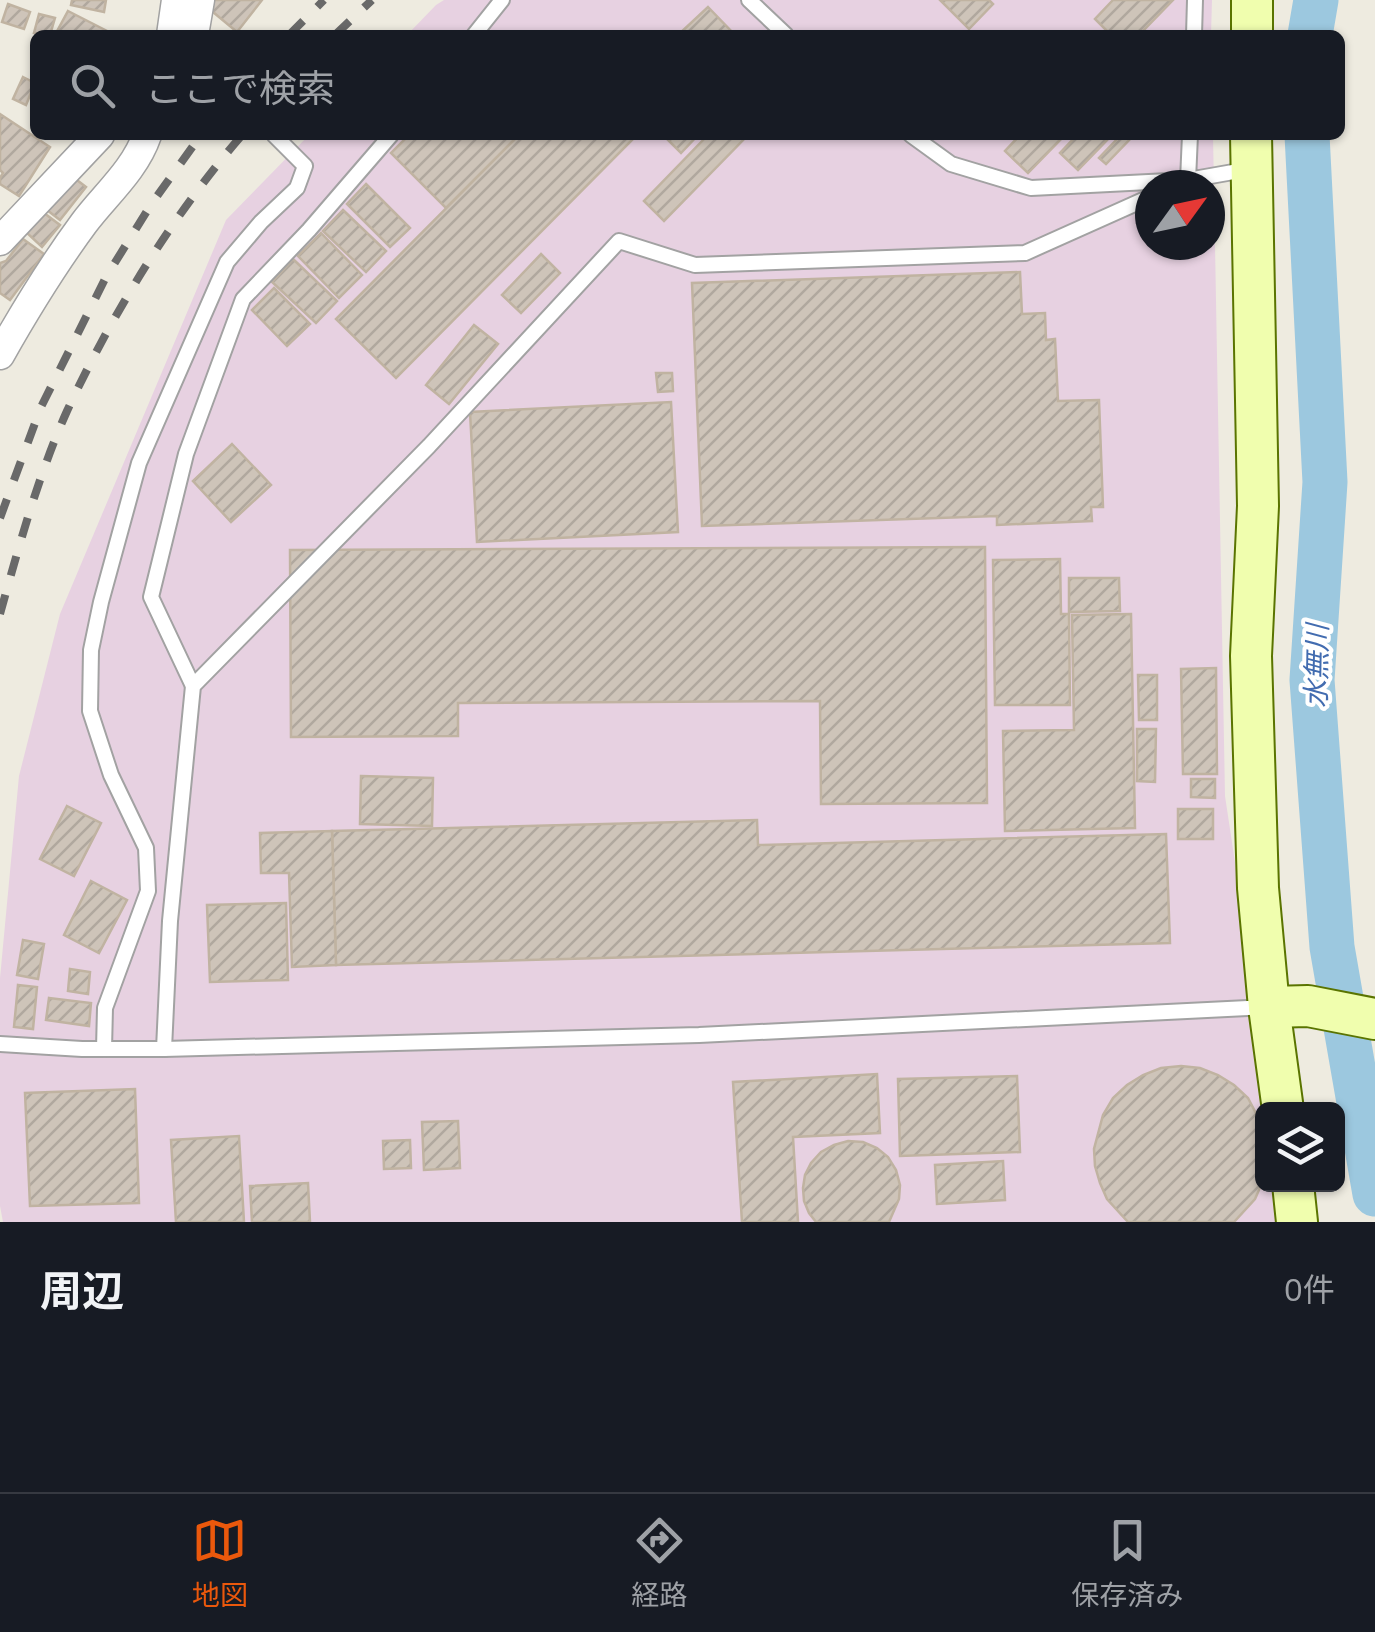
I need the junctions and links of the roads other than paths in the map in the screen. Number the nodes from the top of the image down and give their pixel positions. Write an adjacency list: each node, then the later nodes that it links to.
1 (176, 0): 7 (street)
2 (200, 0): 8 (street)
3 (502, 0): 9 (lane)
4 (750, 0): 10 (lane)
5 (1195, 0): 11 (lane)
6 (1252, 0): 12 (street)
7 (172, 30)
8 (195, 30)
9 (478, 30)
10 (781, 30)
11 (1194, 30)
12 (1252, 30)
13 (95, 140): 24 (street)
14 (144, 140): 25 (street)
15 (279, 140): 30 (lane)
16 (387, 140): 26 (lane)
17 (917, 140): 22 (lane)
18 (1189, 140): 20 (lane)
19 (1251, 152): 21 (lane); 27 (street)
20 (1184, 170)
21 (1210, 170)
22 (1135, 184)
23 (1135, 204): 26 (lane)
24 (0, 241)
25 (0, 354)
26 (194, 686): 31 (lane)
27 (1289, 1007): 28 (street); 31 (lane); 32 (street)
28 (1374, 1019)
29 (0, 1044): 30 (lane)
30 (104, 1049): 31 (lane)
31 (164, 1049)
32 (1283, 1102)
33 (1293, 1192): 34 (street)
34 (1298, 1222)

